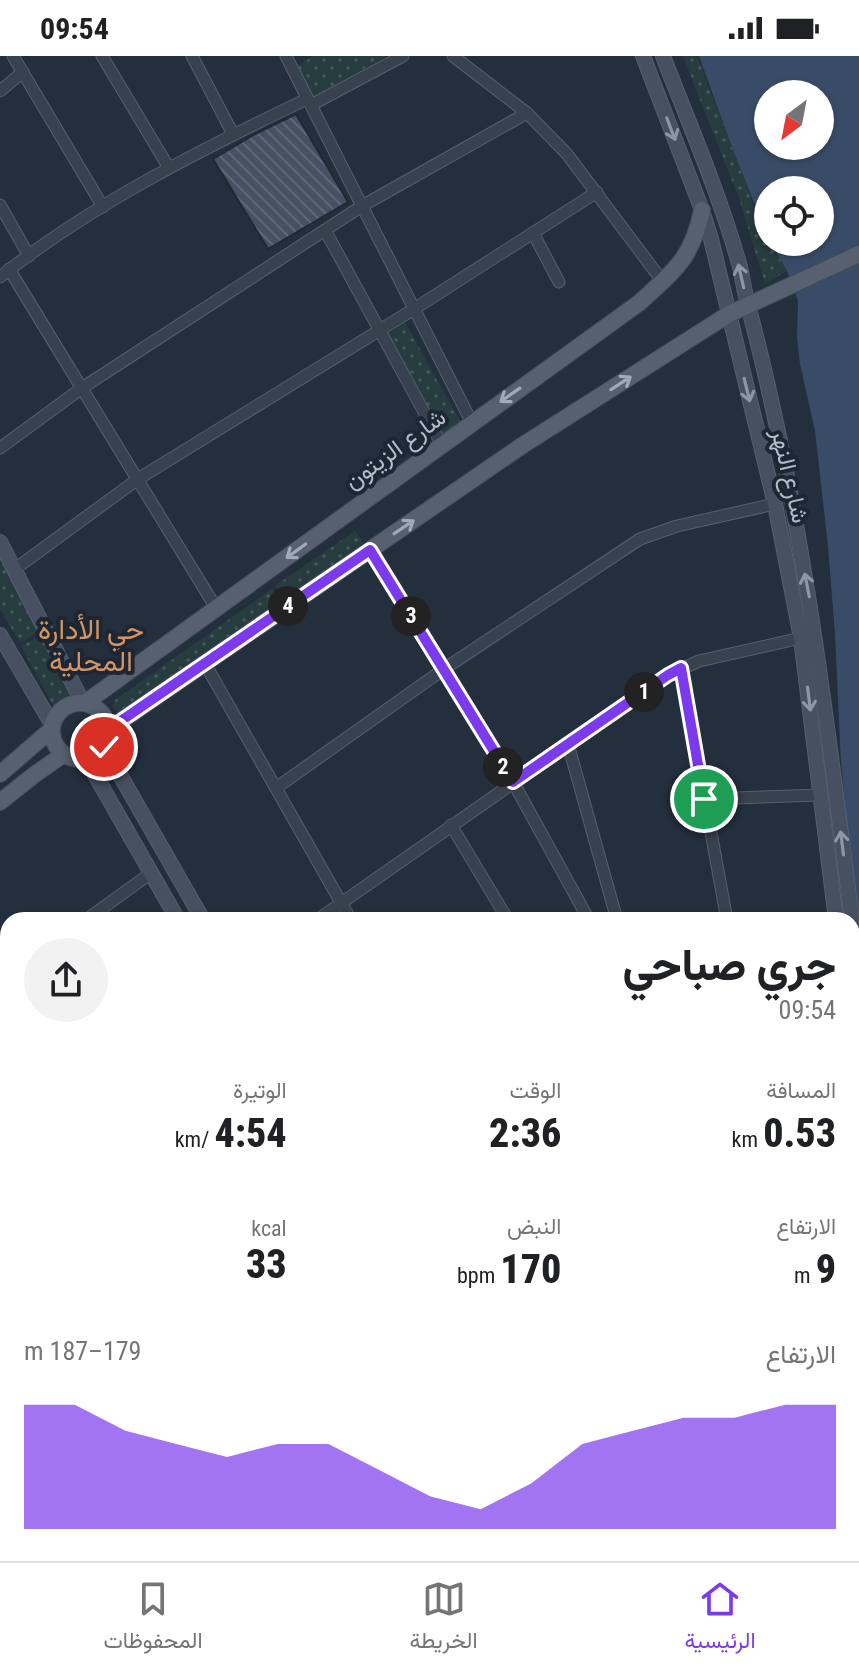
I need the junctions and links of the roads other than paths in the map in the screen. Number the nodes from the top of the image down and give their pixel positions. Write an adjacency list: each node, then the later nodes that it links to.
1 (13, 56): 10 (street)
2 (102, 56): 15 (street)
3 (192, 56): 14 (street)
4 (300, 56): 9 (street)
5 (403, 56): 12 (street)
6 (453, 56): 13 (street)
7 (643, 56): 20 (main road, شارع النهر, one-way to 20)
8 (663, 56): 28 (main road, شارع النهر, one-way to 8)
9 (287, 59): 12 (street)
10 (23, 72): 11 (street); 19 (street)
11 (0, 91)
12 (309, 102): 14 (street); 18 (street)
13 (527, 113): 16 (street); 18 (street)
14 (233, 134): 15 (street)
15 (169, 168): 19 (street)
16 (597, 192): 22 (street); 27 (street)
17 (0, 205): 24 (street)
18 (362, 206): 21 (street); 29 (street)
19 (103, 207): 24 (street)
20 (702, 210): 27 (main road, شارع الزيتون); 30 (main road, شارع النهر)
21 (325, 230): 31 (street); 32 (street)
22 (533, 233): 26 (street); 29 (street)
23 (859, 254): 28 (main road)
24 (29, 256): 25 (street)
25 (5, 273): 32 (street)
26 (559, 282)
27 (663, 282): 33 (main road, شارع الزيتون, one-way to 33)
28 (755, 302): 30 (main road); 73 (main road, شارع النهر, one-way to 28)
29 (414, 309): 31 (street); 33 (street)
30 (729, 314): 37 (main road, شارع النهر, one-way to 37); 39 (main road, one-way to 30)
31 (379, 330): 34 (street); 36 (street)
32 (82, 388): 35 (street); 36 (street)
33 (472, 423): 34 (main road, شارع الزيتون)
34 (442, 445): 41 (main road, شارع الزيتون, one-way to 41)
35 (0, 448)
36 (138, 479): 40 (street); 41 (street)
37 (775, 504): 43 (main road, شارع النهر); 46 (street)
38 (0, 542): 40 (main road)
39 (370, 550): 44 (main road); 46 (street)
40 (15, 569): 47 (main road)
41 (216, 608): 47 (main road, شارع الزيتون)
42 (0, 635): 48 (main road)
43 (801, 638): 45 (street); 57 (main road, شارع النهر, one-way to 57)
44 (204, 662): 49 (main road); 56 (street)
45 (681, 668): 50 (street); 58 (street)
46 (444, 669): 55 (street); 56 (street)
47 (84, 703): 48 (main road); 49 (main road)
48 (52, 727): 52 (main road); 54 (main road)
49 (109, 729): 51 (main road)
50 (568, 744): 55 (street); 70 (street)
51 (104, 747): 53 (main road); 65 (main road)
52 (64, 754): 53 (main road); 59 (main road)
53 (86, 759): 61 (main road)
54 (0, 774)
55 (513, 782): 60 (street); 69 (street)
56 (276, 788): 62 (street)
57 (821, 795): 58 (street); 72 (main road, شارع النهر)
58 (704, 799): 71 (street)
59 (0, 802)
60 (451, 825): 62 (street); 68 (street)
61 (151, 873): 63 (street); 64 (main road)
62 (340, 902): 66 (street); 67 (street)
63 (97, 912)
64 (173, 912)
65 (198, 912)
66 (327, 912)
67 (346, 912)
68 (503, 912)
69 (585, 912)
70 (615, 912)
71 (725, 912)
72 (835, 912)
73 (851, 912)

